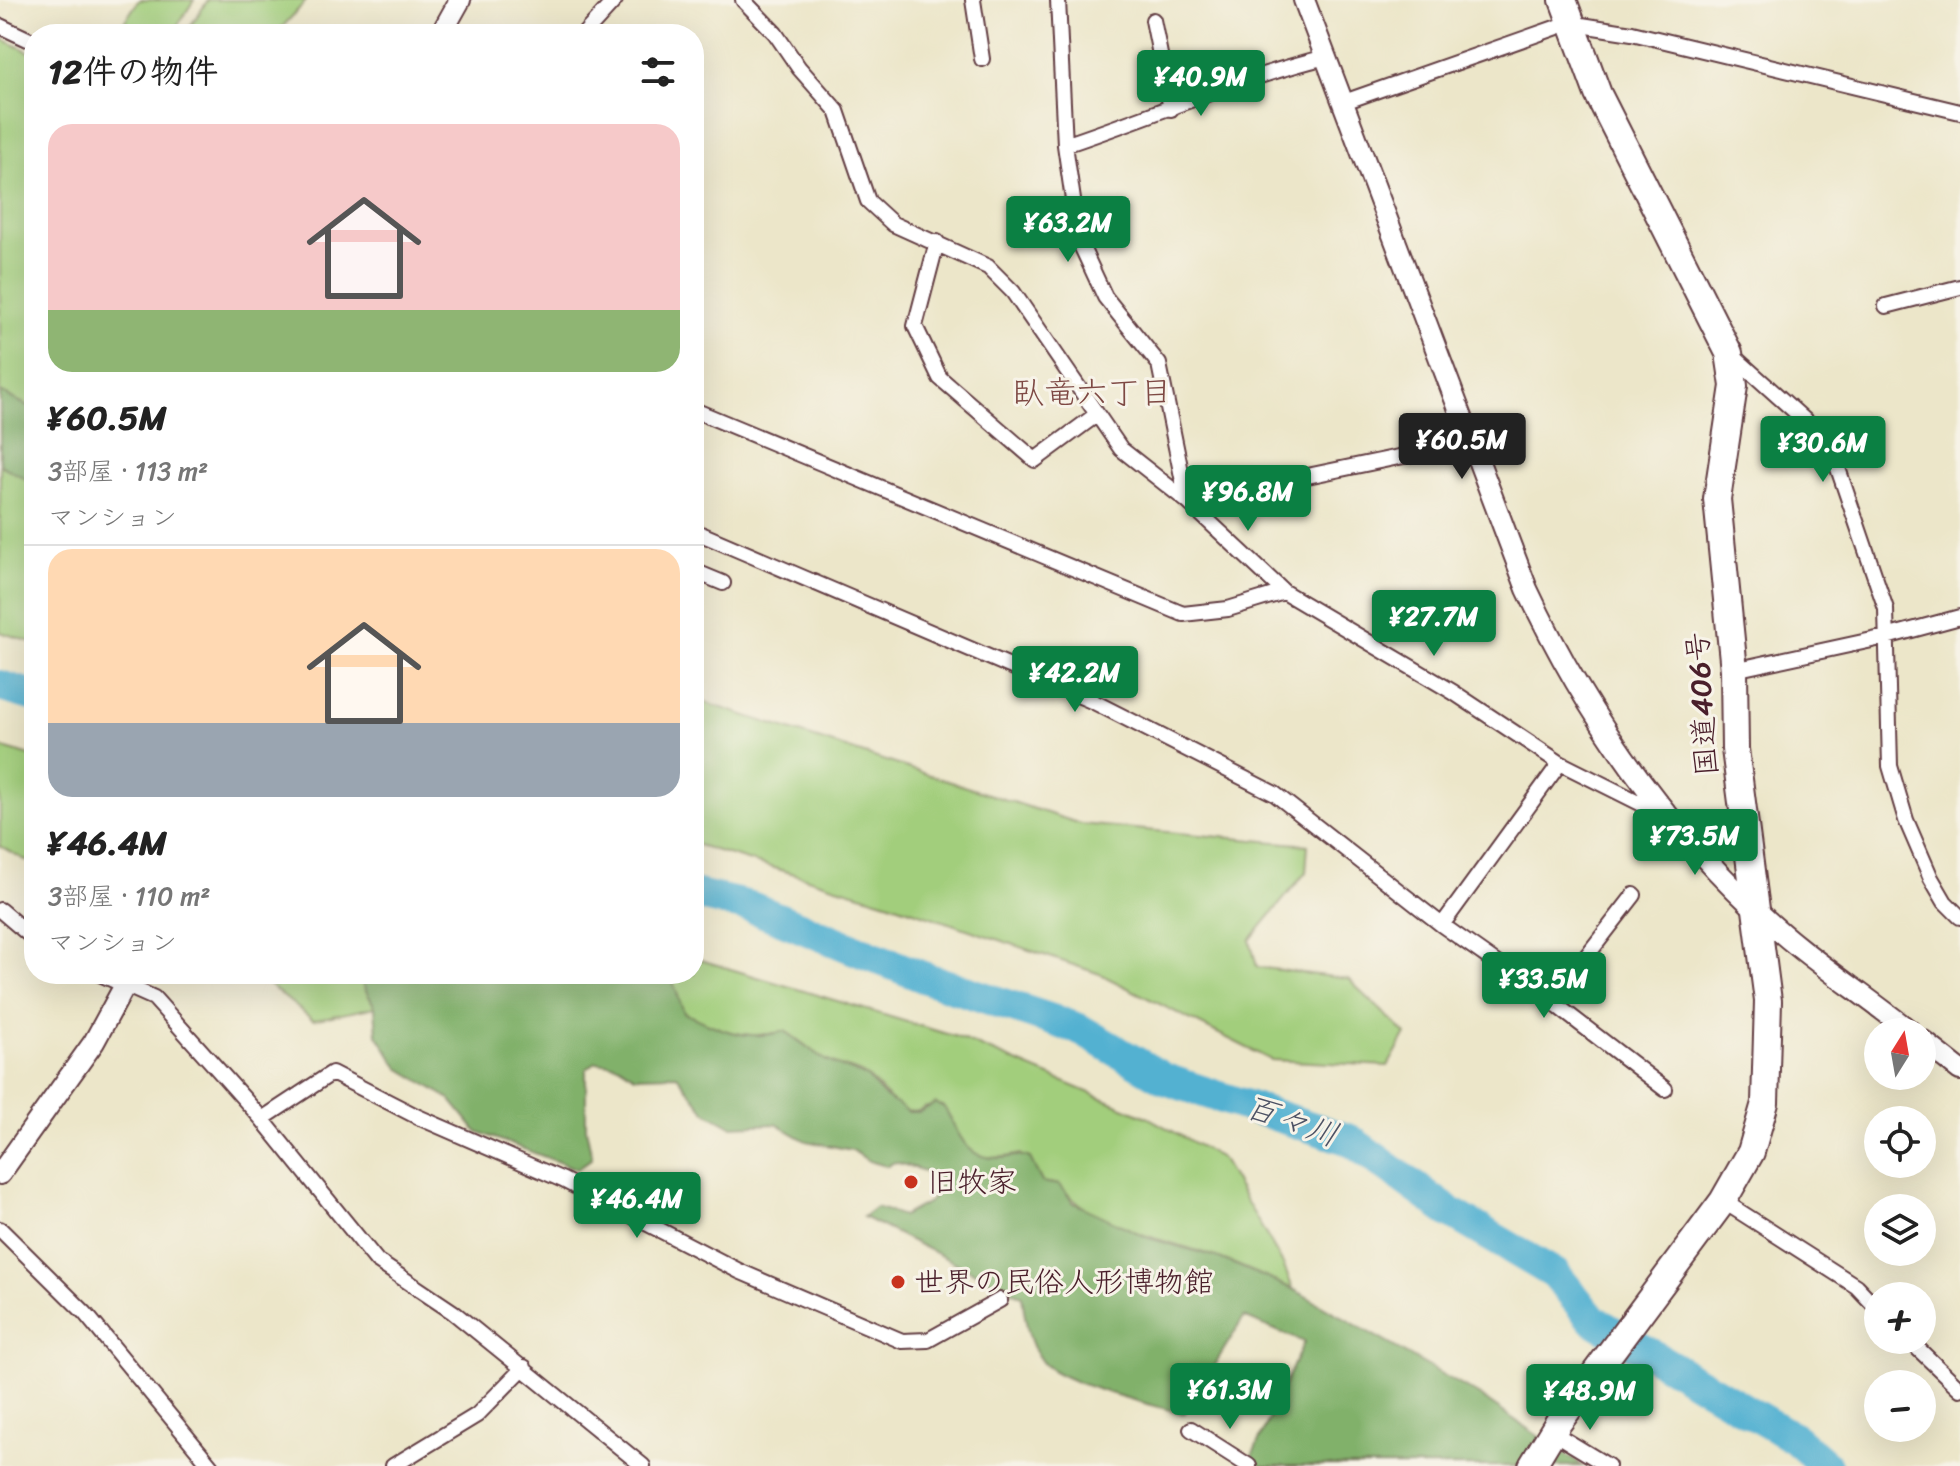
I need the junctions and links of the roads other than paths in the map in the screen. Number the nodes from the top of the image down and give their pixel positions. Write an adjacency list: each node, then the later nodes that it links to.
1 (460, 0): 9 (street)
2 (615, 0): 10 (street)
3 (743, 0): 19 (street)
4 (973, 0): 14 (street)
5 (1058, 0): 18 (street)
6 (1304, 0): 13 (street)
7 (1566, 11): 15 (street); 17 (street); 22 (highway, 国道406号)
8 (1153, 20): 16 (street)
9 (447, 24)
10 (593, 24)
11 (0, 26): 12 (street)
12 (24, 37)
13 (1326, 57): 15 (street); 16 (street)
14 (982, 59)
15 (1344, 102): 25 (street)
16 (1171, 109): 18 (street)
17 (1960, 112)
18 (1065, 145): 26 (street)
19 (937, 242): 24 (street); 24 (street)
20 (1960, 287): 21 (street)
21 (1886, 306)
22 (1729, 353): 32 (street); 33 (highway, 国道406号)
23 (704, 414): 30 (street)
24 (1096, 415): 26 (street)
25 (1471, 442): 26 (street); 35 (street)
26 (1187, 501): 30 (street)
27 (704, 535): 40 (street)
28 (704, 575): 29 (street)
29 (723, 583)
30 (1284, 592): 34 (street)
31 (1960, 617): 32 (street)
32 (1886, 637): 33 (street); 39 (street)
33 (1734, 670): 37 (highway, 国道406号)
34 (1560, 763): 35 (street); 40 (street)
35 (1666, 816): 37 (street)
36 (1634, 895): 44 (street)
37 (1755, 909): 45 (street); 51 (highway, 国道406号)
38 (0, 910): 41 (street)
39 (1960, 917)
40 (1442, 925): 44 (street)
41 (24, 930)
42 (126, 984): 50 (street)
43 (136, 984): 49 (street)
44 (1551, 1002): 48 (street)
45 (1893, 1018)
46 (1936, 1051): 47 (street)
47 (1960, 1070)
48 (1665, 1089)
49 (262, 1119): 54 (street); 56 (street)
50 (0, 1174)
51 (1723, 1201): 53 (street); 58 (highway, 国道406号)
52 (0, 1229): 60 (street)
53 (1864, 1294)
54 (1000, 1300)
55 (1924, 1354): 57 (street)
56 (524, 1367): 61 (street); 62 (street)
57 (1959, 1387)
58 (1555, 1428): 64 (highway, 国道406号); 65 (street)
59 (1191, 1429): 63 (street)
60 (211, 1466)
61 (393, 1466)
62 (643, 1466)
63 (1249, 1466)
64 (1532, 1466)
65 (1608, 1466)

